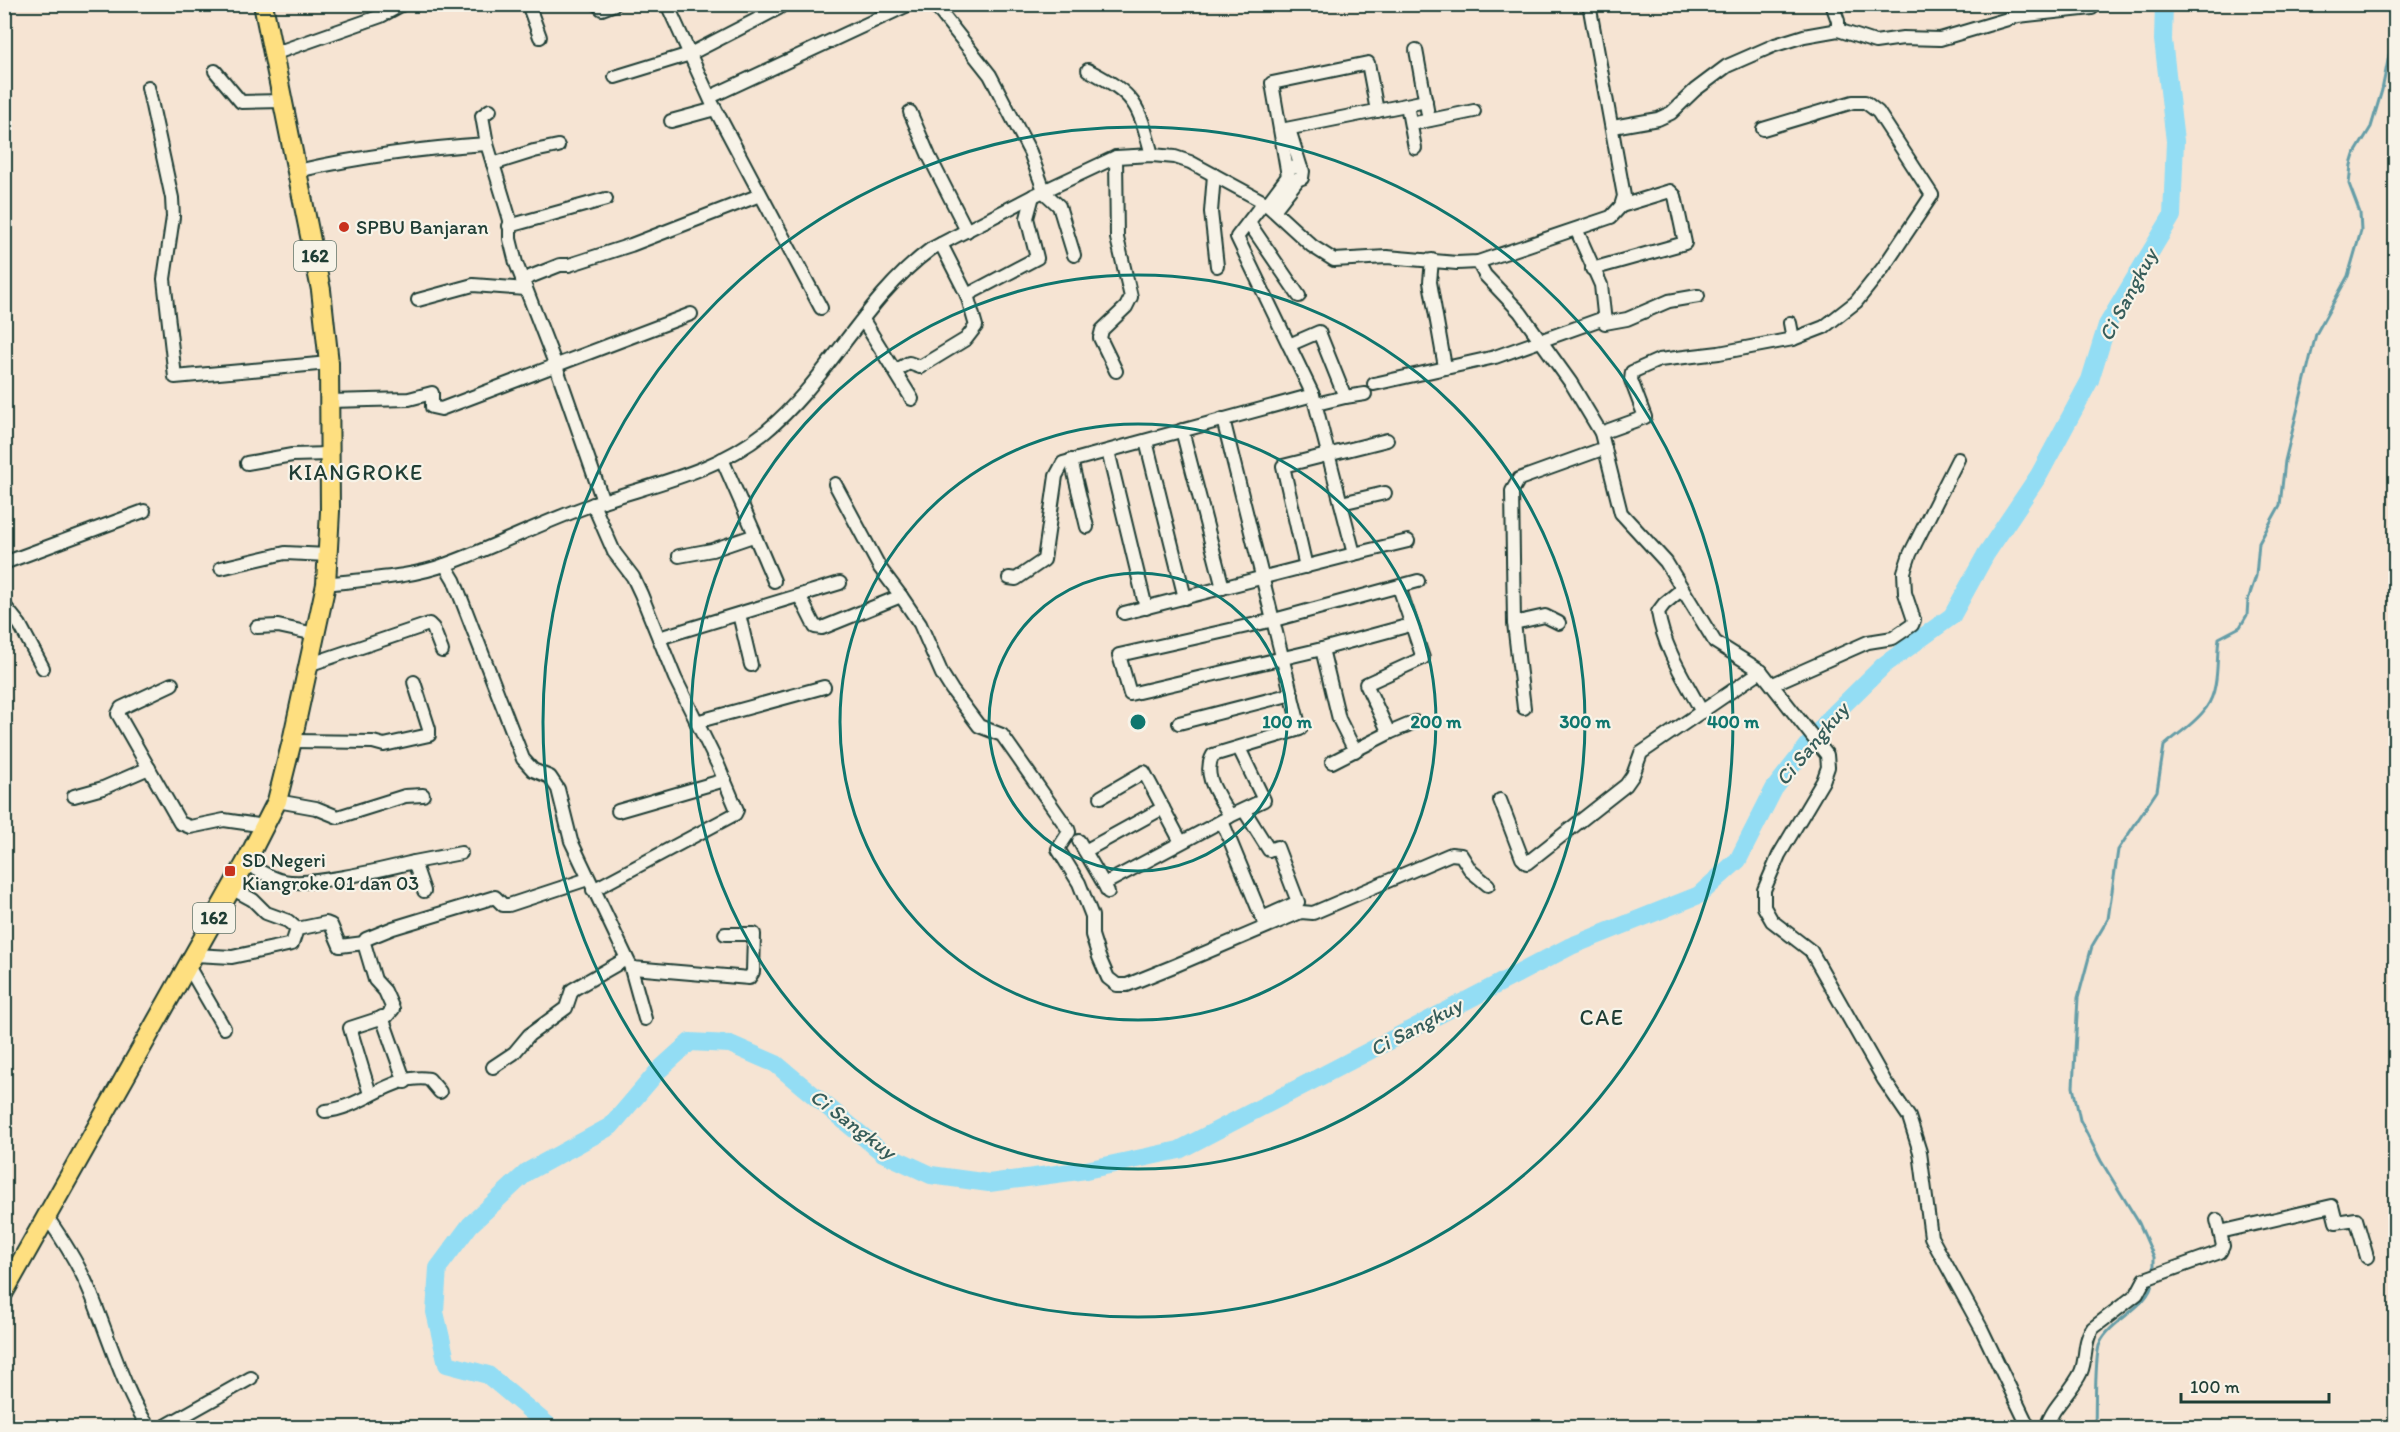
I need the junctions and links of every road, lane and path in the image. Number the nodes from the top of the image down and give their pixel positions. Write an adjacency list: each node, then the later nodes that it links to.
1 (263, 4): 16 (main road, 162)
2 (403, 4): 16 (street)
3 (528, 4): 14 (street)
4 (597, 4): 5 (street)
5 (615, 4)
6 (780, 4): 17 (street)
7 (910, 4): 24 (street)
8 (934, 4): 44 (street)
9 (1589, 4): 33 (street)
10 (1832, 4): 13 (street)
11 (669, 5): 17 (street)
12 (2092, 8): 13 (street)
13 (1838, 30): 33 (street)
14 (540, 37)
15 (1416, 50): 23 (street)
16 (273, 54): 22 (main road, 162)
17 (690, 54): 20 (street); 24 (street)
18 (1088, 69): 39 (street)
19 (215, 71): 22 (street)
20 (615, 77)
21 (148, 87): 72 (street)
22 (283, 101): 42 (main road, 162)
23 (1426, 102): 25 (street); 30 (street)
24 (712, 103): 31 (street); 45 (street)
25 (1407, 105): 27 (street); 32 (street)
26 (490, 110): 36 (street)
27 (1377, 111): 35 (street); 35 (street)
28 (1474, 111): 30 (street)
29 (910, 112): 51 (street)
30 (1429, 120): 32 (street)
31 (671, 121)
32 (1411, 124): 38 (street)
33 (1613, 127): 48 (street)
34 (1763, 129): 69 (street)
35 (1285, 130): 47 (street)
36 (487, 144): 41 (street); 42 (street)
37 (558, 146): 41 (street)
38 (1415, 148)
39 (1152, 155): 40 (street); 43 (street)
40 (1116, 157): 44 (street); 76 (street)
41 (494, 164): 50 (street)
42 (297, 171): 72 (main road, 162)
43 (1214, 175): 47 (street); 57 (street)
44 (1039, 194): 51 (street); 54 (street); 60 (street)
45 (760, 195): 59 (street); 64 (street)
46 (606, 199): 50 (street)
47 (1268, 205): 49 (street); 55 (street)
48 (1622, 206): 52 (street); 58 (street)
49 (1249, 223): 61 (street); 71 (street)
50 (509, 226): 59 (street)
51 (967, 231): 53 (street)
52 (1577, 231): 56 (street); 58 (street)
53 (941, 244): 60 (street); 67 (street)
54 (1074, 255)
55 (1432, 260): 56 (street); 74 (street)
56 (1478, 262): 70 (street)
57 (1217, 266)
58 (1592, 269): 66 (street)
59 (524, 284): 63 (street); 73 (street)
60 (967, 295): 75 (street)
61 (1299, 296)
62 (1698, 296): 66 (street)
63 (418, 300)
64 (821, 308)
65 (691, 314): 73 (street)
66 (1604, 318): 70 (street)
67 (862, 320): 75 (street); 92 (street)
68 (1790, 323): 69 (street)
69 (1793, 339): 85 (street)
70 (1541, 341): 74 (street); 85 (street)
71 (1289, 345): 79 (street); 81 (street)
72 (329, 363): 82 (main road, 162)
73 (556, 366): 82 (street); 98 (street)
74 (1445, 367): 77 (street)
75 (895, 371): 80 (street)
76 (1116, 371)
77 (1374, 384)
78 (1365, 394): 79 (street)
79 (1346, 397): 81 (street)
80 (912, 399)
81 (1314, 400): 83 (street); 91 (street)
82 (329, 401): 90 (main road, 162)
83 (1223, 419): 84 (street); 112 (street)
84 (1182, 430): 86 (street); 118 (street)
85 (1600, 433): 88 (street)
86 (1146, 441): 89 (street); 122 (street)
87 (1387, 441): 91 (street)
88 (1605, 448): 119 (street); 129 (street)
89 (1108, 451): 94 (street); 124 (street)
90 (329, 454): 95 (street); 105 (main road, 162)
91 (1328, 454): 99 (street); 109 (street)
92 (722, 459): 98 (street); 102 (street)
93 (1958, 459): 143 (street)
94 (1071, 460): 101 (street); 111 (street)
95 (247, 463)
96 (835, 483): 120 (street)
97 (1385, 493): 99 (street)
98 (598, 503): 108 (street); 133 (street)
99 (1341, 503): 104 (street)
100 (144, 511): 107 (street)
101 (1087, 527)
102 (754, 534): 106 (street); 113 (street)
103 (1408, 541): 104 (street)
104 (1354, 554): 109 (street)
105 (328, 555): 110 (street); 116 (main road, 162)
106 (679, 556)
107 (4, 563)
108 (445, 565): 116 (street); 172 (street)
109 (1306, 567): 112 (street)
110 (221, 568)
111 (1009, 578)
112 (1264, 578): 118 (street); 127 (street)
113 (774, 581)
114 (1418, 581): 117 (street)
115 (840, 583): 121 (street)
116 (326, 584): 132 (main road, 162)
117 (1399, 587): 127 (street); 151 (street)
118 (1223, 588): 122 (street)
119 (1682, 589): 140 (street); 147 (street)
120 (901, 596): 121 (street); 173 (street)
121 (800, 597): 126 (street)
122 (1185, 598): 124 (street)
123 (4, 605): 139 (street)
124 (1146, 608): 125 (street)
125 (1124, 613)
126 (739, 614): 133 (street); 138 (street)
127 (1274, 620): 136 (street); 136 (street)
128 (1559, 622): 129 (street)
129 (1514, 623): 146 (street)
130 (257, 627): 132 (street)
131 (1403, 627): 134 (street)
132 (315, 634): 137 (main road, 162)
133 (659, 638): 148 (street)
134 (1322, 649): 136 (street); 154 (street)
135 (441, 651): 137 (street)
136 (1282, 657): 145 (street)
137 (308, 665): 152 (main road, 162)
138 (751, 665)
139 (43, 668)
140 (1761, 672): 143 (street); 147 (street)
141 (414, 682): 152 (street)
142 (172, 684): 156 (street)
143 (1773, 684): 195 (street)
144 (824, 687): 148 (street)
145 (1292, 694): 150 (street); 153 (street)
146 (1524, 708)
147 (1702, 712): 161 (street)
148 (696, 722): 157 (street)
149 (1415, 722): 151 (street)
150 (1179, 723)
151 (1389, 733): 154 (street)
152 (292, 741): 162 (main road, 162)
153 (1239, 748): 164 (street); 166 (street)
154 (1354, 751): 155 (street)
155 (1332, 762)
156 (149, 768): 159 (street); 167 (street)
157 (725, 780): 165 (street); 172 (street)
158 (423, 795): 162 (street)
159 (74, 796)
160 (1101, 796): 163 (street)
161 (1500, 800)
162 (277, 801): 167 (main road, 162)
163 (1163, 808): 168 (street); 168 (street)
164 (1245, 810): 166 (street); 166 (street)
165 (618, 811)
166 (1226, 819): 168 (street)
167 (265, 826): 171 (main road, 162)
168 (1181, 842)
169 (461, 853): 170 (street)
170 (414, 862): 171 (street); 175 (street)
171 (245, 864): 174 (main road, 162)
172 (590, 885): 178 (street); 180 (street)
173 (1488, 885)
174 (231, 888): 176 (street); 179 (main road, 162)
175 (424, 891)
176 (297, 929): 178 (street); 179 (street)
177 (725, 934): 180 (street)
178 (364, 943): 181 (street)
179 (191, 961): 183 (street); 189 (main road, 162)
180 (628, 962): 182 (street); 184 (street)
181 (382, 1017): 185 (street); 187 (street)
182 (645, 1019)
183 (224, 1028)
184 (493, 1067)
185 (405, 1082): 186 (street); 187 (street)
186 (440, 1092)
187 (370, 1094): 188 (street)
188 (325, 1111)
189 (47, 1217): 191 (main road, 162); 193 (street)
190 (2367, 1257): 196 (street)
191 (4, 1292)
192 (251, 1378): 194 (street)
193 (151, 1428)
194 (162, 1428)
195 (2029, 1428)
196 (2046, 1428)

